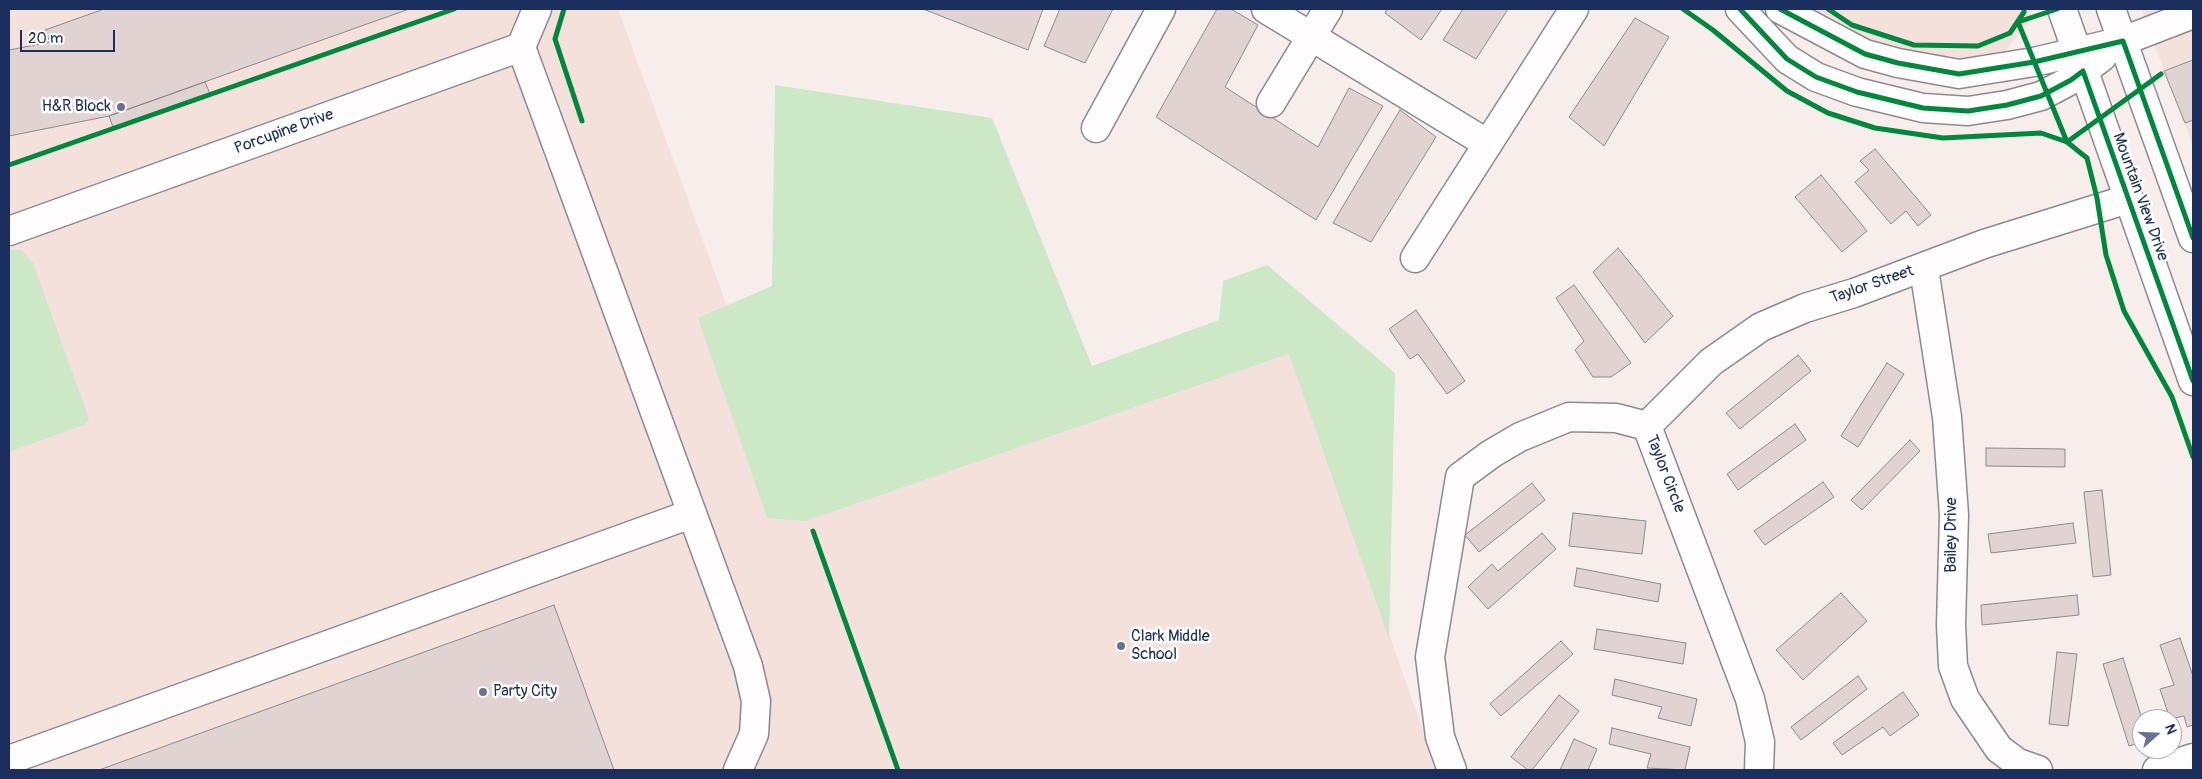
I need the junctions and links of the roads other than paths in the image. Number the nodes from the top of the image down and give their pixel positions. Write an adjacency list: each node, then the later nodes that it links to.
1 (537, 9): 13 (street)
2 (1161, 9): 16 (street)
3 (1266, 9): 11 (street)
4 (1328, 9): 11 (street)
5 (1574, 9): 17 (street)
6 (1740, 9): 14 (street)
7 (1780, 9): 14 (street)
8 (2062, 9): 14 (street, Mountain View Drive)
9 (2111, 9): 12 (street)
10 (2193, 14): 12 (street)
11 (1311, 36): 15 (street); 17 (street)
12 (2123, 41): 14 (street); 20 (street)
13 (521, 47): 19 (street, Porcupine Drive); 25 (street)
14 (2081, 62): 18 (street, Mountain View Drive)
15 (1271, 103)
16 (1096, 128)
17 (1488, 144): 21 (street)
18 (2128, 199): 22 (street, Taylor Street); 23 (street, Mountain View Drive)
19 (9, 231)
20 (2193, 238)
21 (1415, 258)
22 (1921, 268): 24 (street, Taylor Street); 31 (street, Bailey Drive)
23 (2193, 381)
24 (1647, 426): 29 (street, Taylor Circle); 30 (street, Taylor Circle)
25 (690, 514): 26 (street); 28 (street)
26 (10, 755)
27 (2193, 758): 32 (street)
28 (738, 770)
29 (1452, 770)
30 (1759, 770)
31 (2038, 770)
32 (2157, 770)

